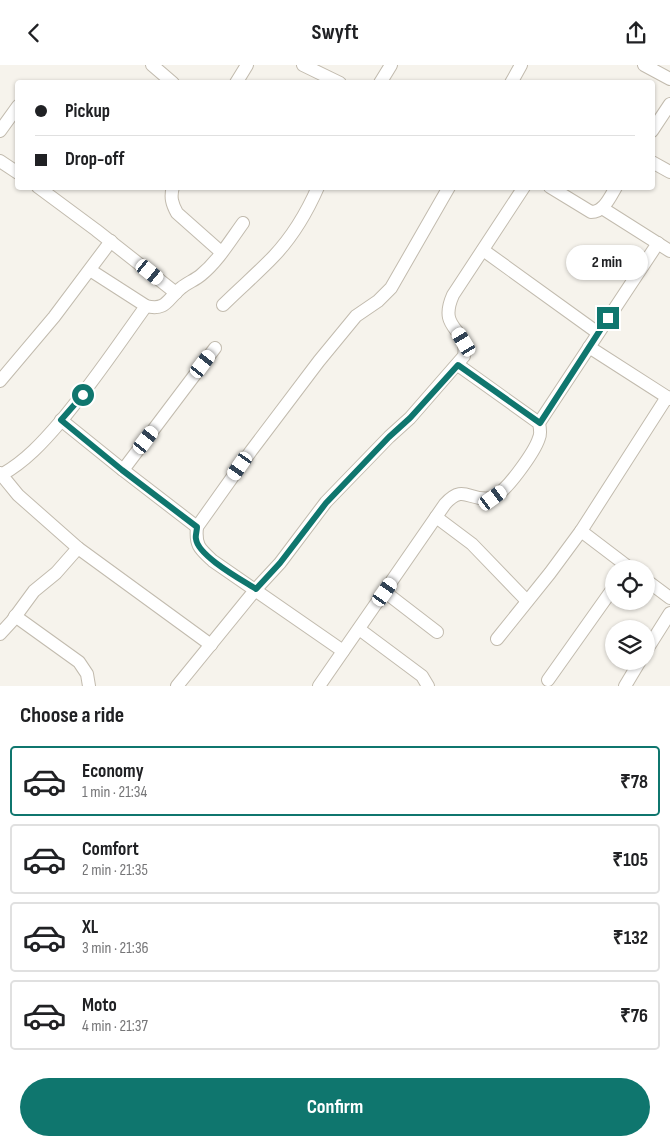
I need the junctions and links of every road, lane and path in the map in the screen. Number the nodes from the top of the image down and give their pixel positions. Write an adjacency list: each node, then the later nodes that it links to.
1 (152, 65): 8 (street)
2 (247, 65): 9 (street)
3 (391, 65): 11 (street)
4 (521, 65): 12 (street)
5 (644, 65): 7 (street)
6 (311, 67): 10 (street)
7 (670, 79)
8 (170, 80)
9 (238, 80)
10 (335, 80)
11 (382, 80)
12 (513, 80)
13 (670, 104): 15 (street)
14 (15, 110): 16 (street)
15 (655, 126)
16 (0, 131)
17 (0, 161): 19 (street)
18 (655, 164): 20 (street)
19 (15, 171)
20 (670, 172)
21 (42, 190): 30 (street)
22 (172, 190): 34 (street)
23 (316, 190): 37 (street)
24 (447, 190): 50 (street)
25 (522, 190): 32 (street)
26 (555, 190): 28 (street)
27 (612, 190): 28 (street)
28 (602, 209): 31 (street)
29 (243, 223): 34 (street)
30 (112, 241): 35 (street); 36 (street)
31 (658, 243): 33 (street); 39 (street)
32 (483, 250): 39 (street); 42 (street)
33 (670, 251)
34 (221, 252): 36 (street)
35 (90, 270): 38 (street); 43 (street)
36 (176, 293): 38 (street)
37 (223, 305)
38 (146, 306): 45 (street)
39 (598, 333): 40 (street)
40 (589, 347): 44 (street); 46 (street)
41 (215, 348): 47 (street)
42 (458, 365): 46 (street); 55 (street)
43 (0, 381)
44 (668, 398): 51 (street)
45 (61, 420): 47 (street); 48 (street)
46 (540, 423): 49 (street)
47 (122, 470): 50 (street)
48 (0, 474): 52 (street)
49 (436, 517): 56 (street); 59 (street)
50 (197, 527): 55 (street)
51 (581, 531): 53 (street); 59 (street)
52 (78, 549): 61 (street); 67 (street)
53 (619, 560)
54 (655, 587): 57 (street)
55 (256, 589): 67 (street); 68 (street)
56 (385, 592): 62 (street); 63 (street)
57 (670, 598)
58 (605, 600): 70 (street)
59 (527, 601): 66 (street)
60 (670, 613): 65 (street)
61 (15, 616): 64 (street); 71 (street)
62 (358, 629): 68 (street); 74 (street)
63 (437, 632)
64 (0, 634)
65 (655, 637)
66 (497, 639)
67 (210, 645): 72 (street)
68 (344, 651): 73 (street)
69 (635, 670): 75 (street)
70 (548, 680)
71 (89, 686)
72 (177, 686)
73 (319, 686)
74 (428, 686)
75 (625, 686)

